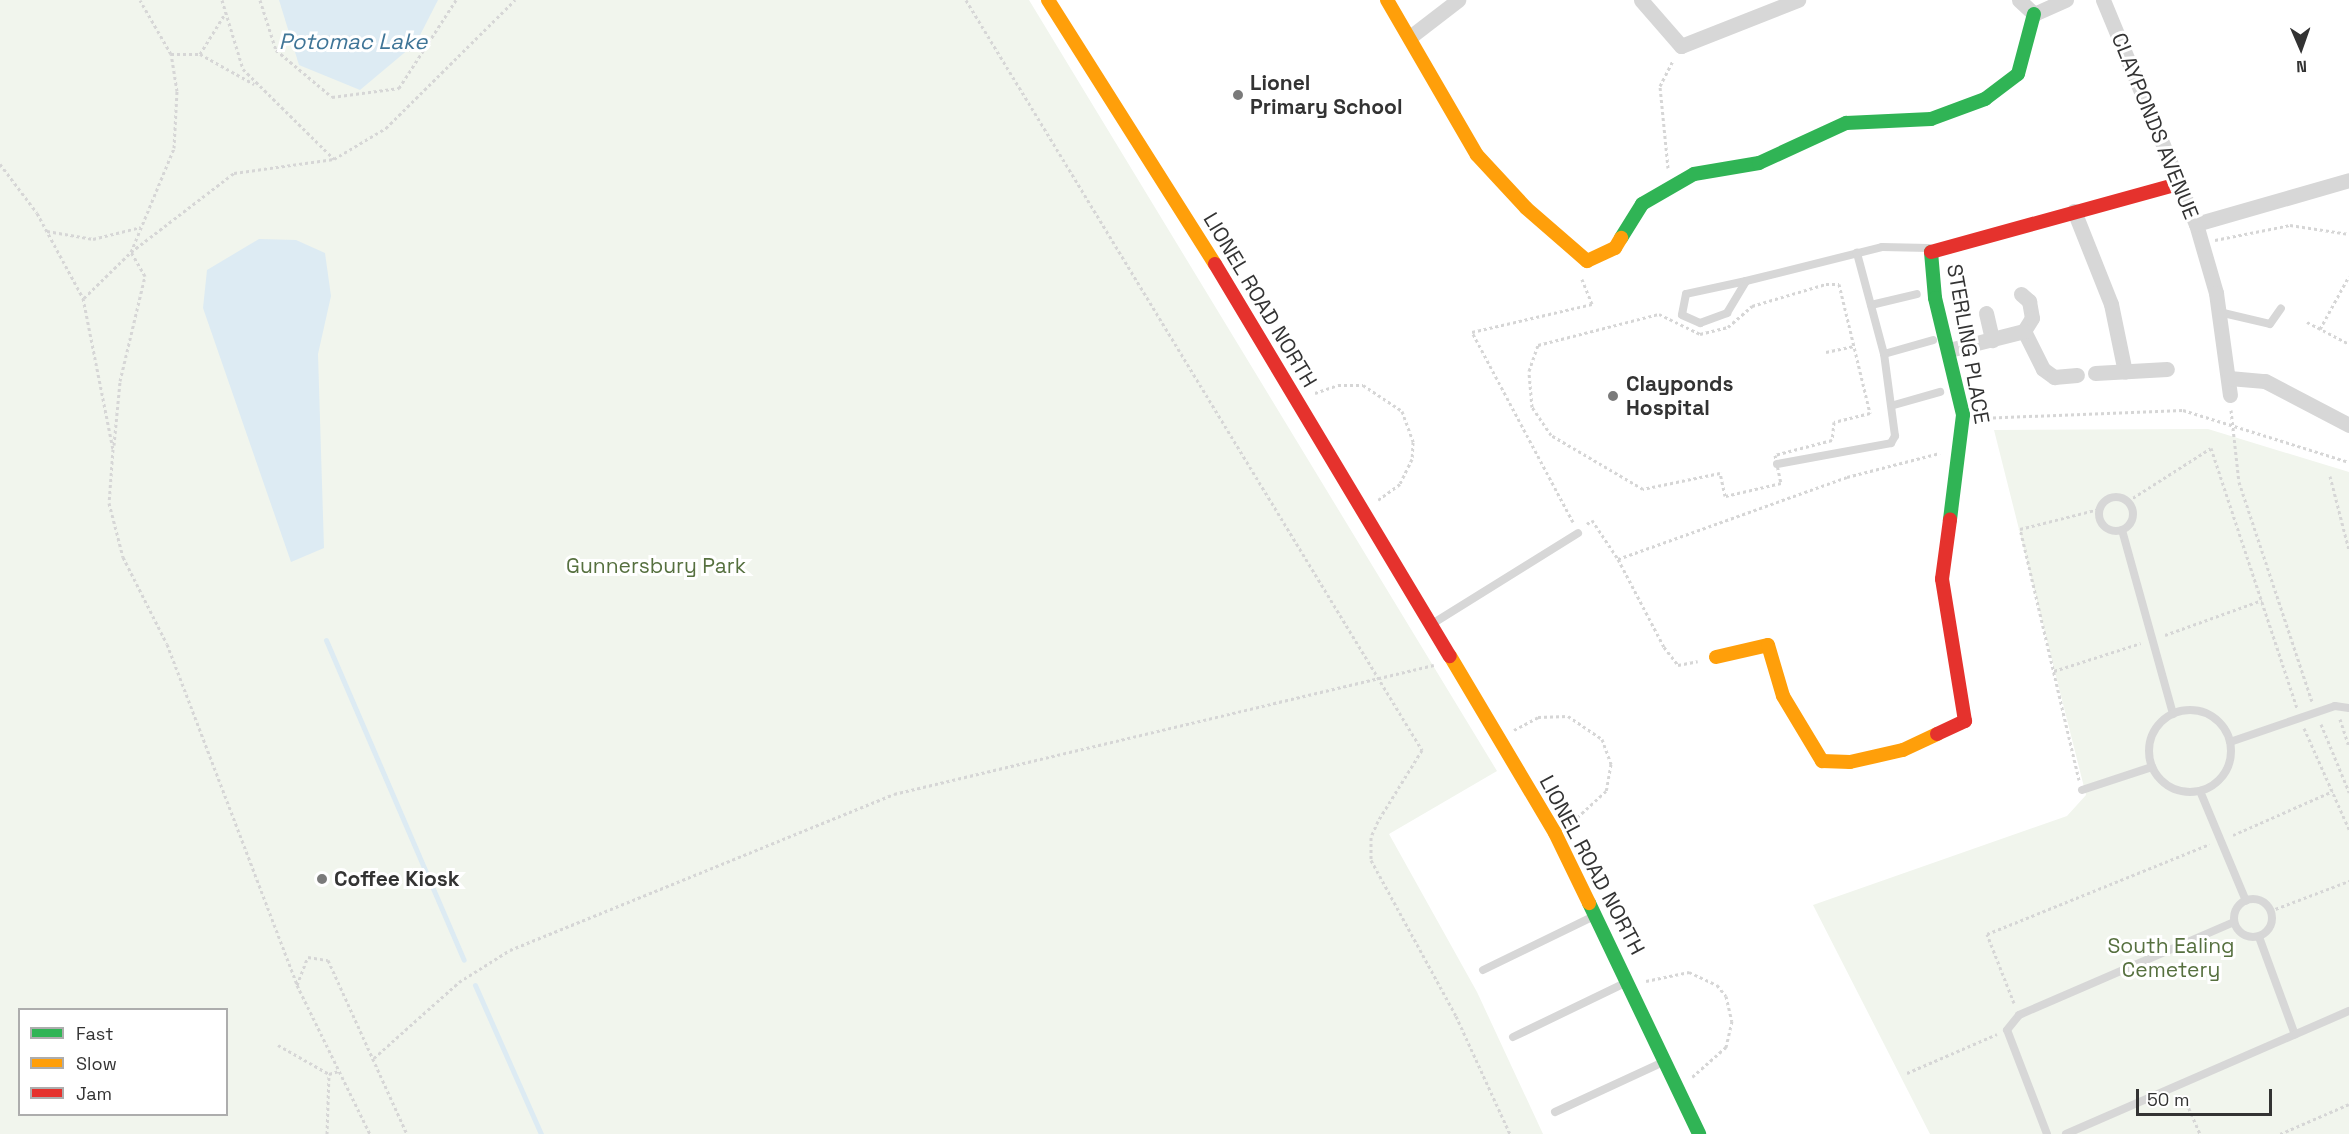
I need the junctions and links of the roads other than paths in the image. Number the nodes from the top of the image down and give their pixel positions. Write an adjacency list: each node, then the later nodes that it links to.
1 (1048, 0): 41 (street, LIONEL ROAD NORTH)
2 (1387, 0): 10 (street)
3 (1458, 0): 10 (street)
4 (1641, 0): 5 (street)
5 (1798, 0)
6 (2019, 0): 9 (street)
7 (2066, 0): 9 (street)
8 (2103, 0): 12 (street, CLAYPONDS AVENUE)
9 (2034, 14): 10 (street)
10 (1410, 37)
11 (2349, 180): 14 (street)
12 (2182, 183): 13 (street); 14 (street, CLAYPONDS AVENUE)
13 (2074, 211): 15 (street); 30 (street)
14 (2196, 224): 22 (street, CLAYPONDS AVENUE)
15 (1931, 248): 16 (lane); 27 (street, STERLING PLACE)
16 (1857, 253): 17 (lane); 20 (lane)
17 (1746, 281): 17 (lane)
18 (1917, 294): 20 (lane)
19 (2021, 294): 24 (street)
20 (1871, 305): 28 (lane)
21 (2281, 308): 22 (lane)
22 (2219, 312): 33 (street, CLAYPONDS AVENUE)
23 (1986, 313): 26 (street)
24 (2024, 332): 26 (street); 32 (street)
25 (1933, 340): 28 (lane)
26 (1992, 340): 27 (street)
27 (1949, 351): 42 (street, STERLING PLACE)
28 (1884, 354): 36 (lane)
29 (2167, 369): 30 (street)
30 (2125, 372): 31 (street)
31 (2095, 373)
32 (2077, 375)
33 (2229, 378): 35 (street, CLAYPONDS AVENUE); 37 (street)
34 (1940, 392): 36 (lane)
35 (2230, 401)
36 (1894, 405): 38 (lane)
37 (2349, 425)
38 (1777, 464)
39 (2122, 530): 39 (lane); 44 (lane)
40 (1578, 533): 41 (lane)
41 (1432, 625): 50 (street, LIONEL ROAD NORTH)
42 (1716, 657)
43 (2349, 708): 45 (lane)
44 (2173, 714): 45 (lane); 46 (lane)
45 (2230, 742): 48 (lane)
46 (2152, 767): 47 (lane); 48 (lane)
47 (2082, 790)
48 (2200, 791): 49 (lane)
49 (2246, 901): 51 (lane); 52 (lane)
50 (1596, 915): 53 (lane); 54 (street, LIONEL ROAD NORTH)
51 (2234, 922): 52 (lane); 61 (lane)
52 (2259, 936): 56 (lane)
53 (1484, 970)
54 (1631, 985): 57 (lane); 58 (street, LIONEL ROAD NORTH)
55 (2349, 1011): 56 (lane)
56 (2295, 1035): 62 (lane)
57 (1513, 1037)
58 (1667, 1060): 59 (lane); 60 (street, LIONEL ROAD NORTH)
59 (1555, 1112)
60 (1695, 1133)
61 (2047, 1134)
62 (2066, 1134)

